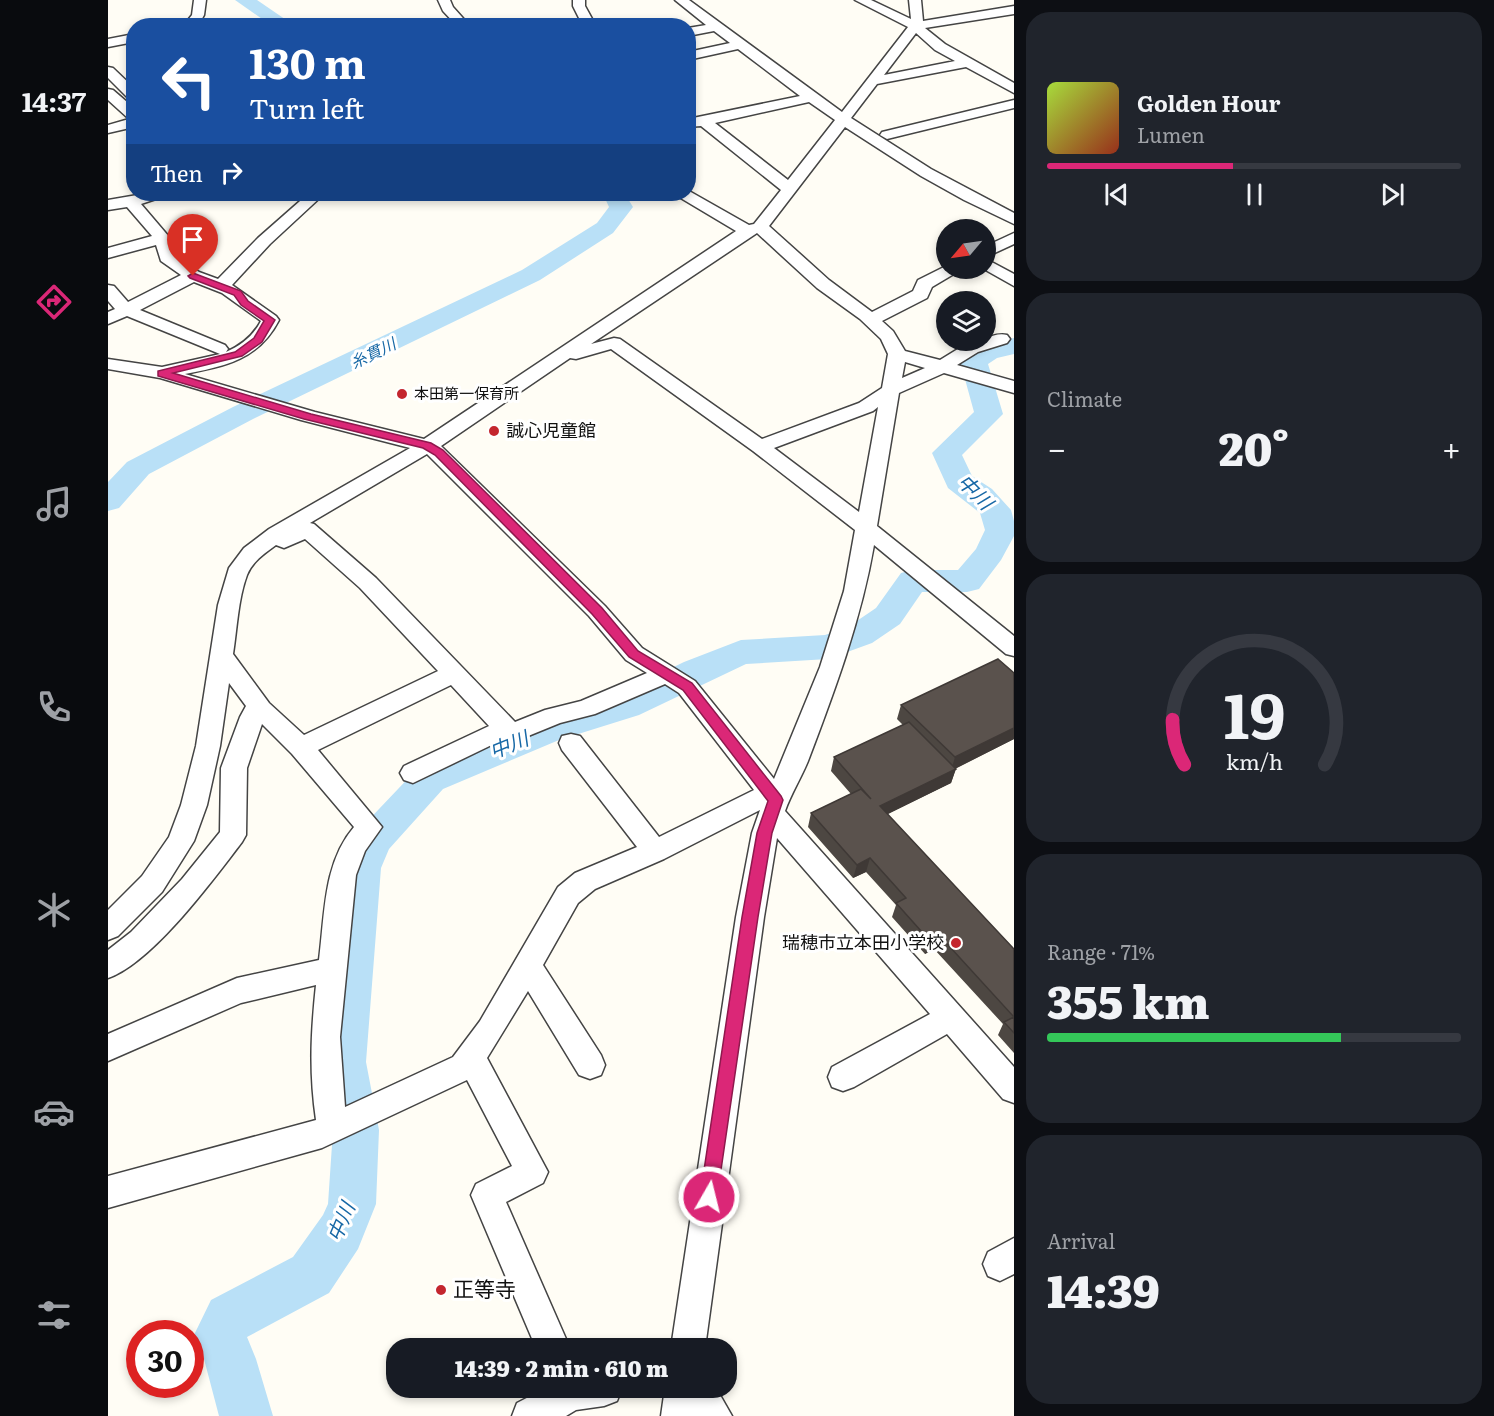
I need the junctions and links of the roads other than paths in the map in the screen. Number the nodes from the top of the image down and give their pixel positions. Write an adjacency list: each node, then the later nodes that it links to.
1 (200, 0): 8 (street)
2 (444, 0): 9 (street)
3 (579, 0): 10 (street)
4 (681, 0): 12 (street)
5 (861, 0): 11 (street)
6 (915, 0): 11 (street)
7 (1014, 10): 11 (street)
8 (197, 18)
9 (456, 18)
10 (586, 18)
11 (915, 26): 18 (street); 20 (street)
12 (717, 27): 13 (street); 16 (street)
13 (696, 31)
14 (126, 40): 15 (street)
15 (108, 43)
16 (741, 45): 17 (street); 25 (street)
17 (696, 54)
18 (966, 63): 20 (street); 21 (street)
19 (108, 71): 22 (street)
20 (873, 81): 28 (street)
21 (1014, 89)
22 (126, 90)
23 (108, 92): 24 (street); 27 (street)
24 (126, 96)
25 (813, 97): 28 (street); 29 (street)
26 (1014, 104): 33 (street)
27 (126, 109)
28 (844, 119): 34 (street); 40 (street)
29 (704, 121): 30 (street); 34 (street)
30 (696, 122)
31 (126, 124): 32 (street)
32 (108, 129)
33 (887, 135)
34 (788, 188): 41 (street)
35 (696, 200): 41 (street)
36 (134, 201): 38 (street)
37 (309, 201): 50 (street)
38 (131, 202): 39 (street); 42 (street)
39 (108, 205)
40 (1014, 219)
41 (754, 229): 52 (street); 55 (street)
42 (162, 238): 45 (street); 47 (street)
43 (1014, 238): 44 (street)
44 (996, 247)
45 (108, 253)
46 (996, 270): 49 (street)
47 (193, 276): 50 (street); 53 (street)
48 (936, 278): 55 (street)
49 (1014, 281)
50 (221, 286): 63 (street)
51 (108, 290): 53 (street)
52 (642, 300): 57 (street); 60 (street)
53 (124, 309): 54 (street); 58 (street)
54 (108, 319)
55 (870, 320): 59 (street)
56 (1001, 339): 62 (street)
57 (614, 343): 60 (street); 67 (street)
58 (219, 349)
59 (897, 354): 62 (street); 65 (street)
60 (556, 359): 66 (street)
61 (108, 364): 63 (street)
62 (944, 366): 64 (street); 65 (street)
63 (162, 373): 66 (street)
64 (1014, 387)
65 (891, 390): 67 (street); 68 (street)
66 (427, 446): 69 (street); 73 (street)
67 (760, 447): 68 (street)
68 (867, 529): 70 (street); 79 (street)
69 (263, 544): 71 (street); 72 (street)
70 (1011, 643)
71 (223, 657): 74 (street); 81 (street)
72 (455, 673): 75 (street); 77 (street)
73 (673, 678): 75 (street); 79 (street)
74 (259, 706): 77 (street); 83 (street)
75 (506, 728): 78 (street)
76 (571, 743): 80 (street)
77 (301, 747): 84 (street)
78 (413, 773)
79 (772, 802): 80 (street); 85 (street); 94 (street)
80 (655, 851): 82 (street)
81 (108, 928)
82 (527, 964): 87 (street); 88 (street)
83 (108, 966)
84 (334, 969): 86 (street); 91 (street)
85 (951, 1017): 89 (street); 90 (street)
86 (108, 1048)
87 (471, 1057): 91 (street); 93 (street)
88 (590, 1065)
89 (843, 1077)
90 (1014, 1089)
91 (333, 1128): 92 (street)
92 (108, 1192)
93 (549, 1338)
94 (689, 1338)
95 (565, 1398): 98 (street)
96 (682, 1398): 99 (street)
97 (702, 1398): 100 (street)
98 (530, 1416)
99 (679, 1416)
100 (714, 1416)

